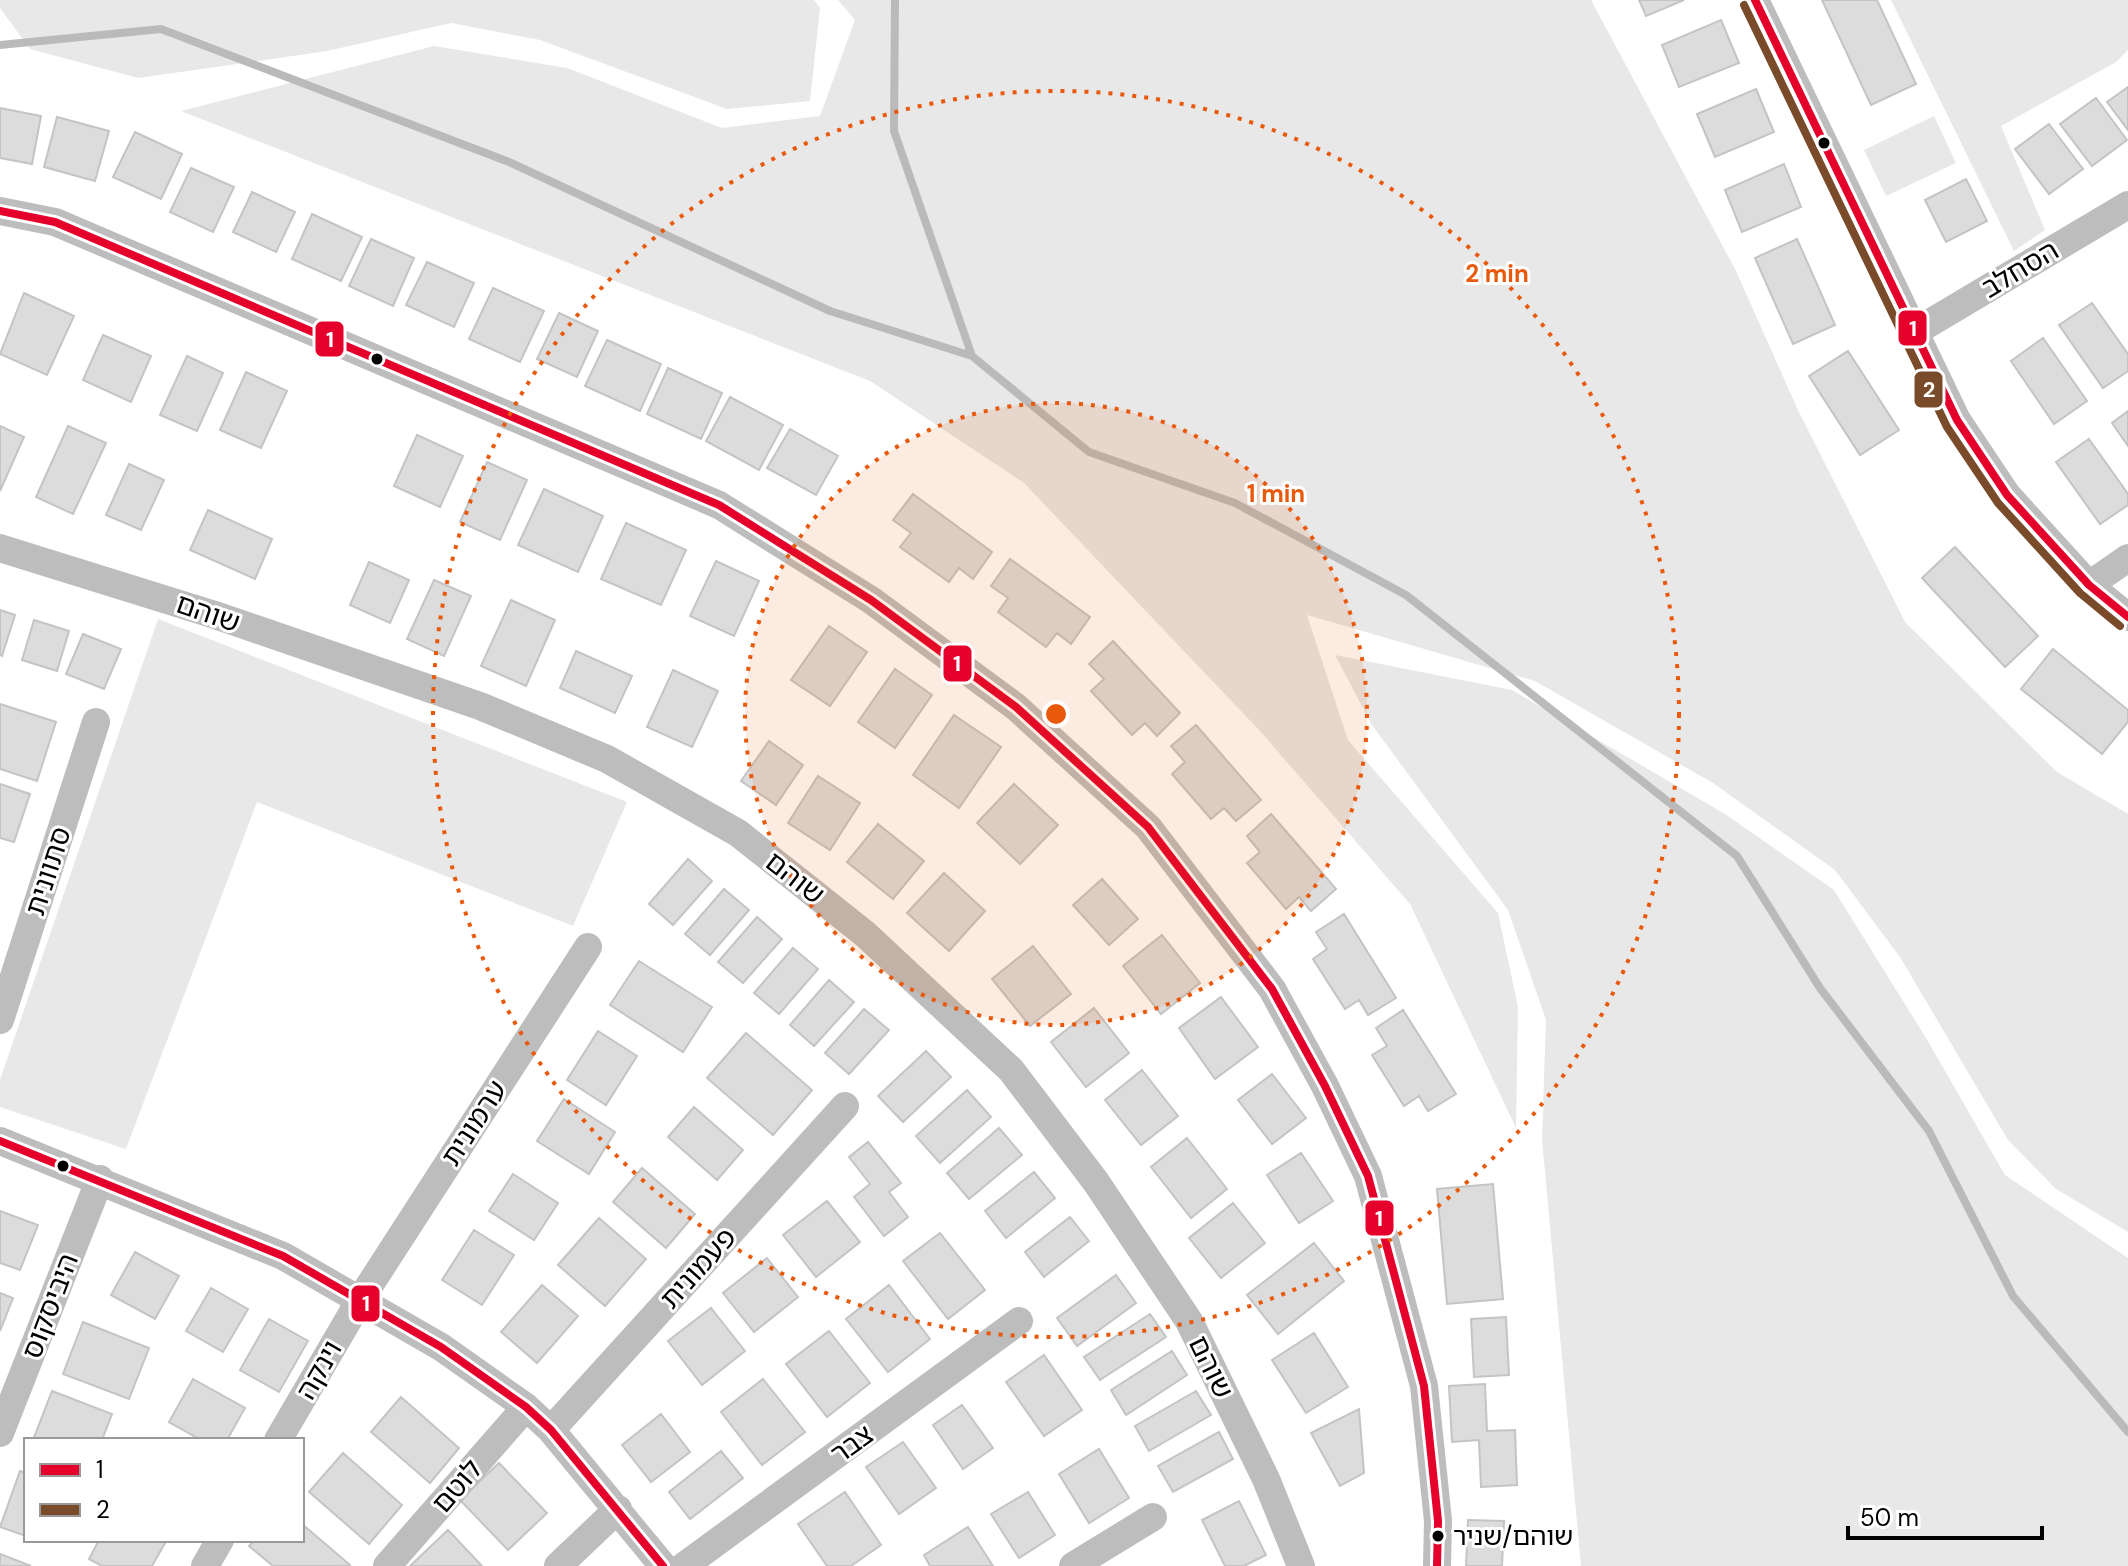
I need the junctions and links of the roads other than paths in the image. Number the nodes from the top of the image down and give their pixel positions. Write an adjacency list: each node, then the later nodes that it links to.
1 (1755, 0): 4 (street)
2 (2128, 205): 4 (street, הסחלב)
3 (0, 211): 31 (street)
4 (1913, 333): 7 (street)
5 (0, 548): 30 (street, שוהם)
6 (2128, 558): 7 (street)
7 (2089, 585): 8 (street)
8 (2128, 617)
9 (96, 722): 11 (street, סתוונית)
10 (588, 947): 15 (street, ערמונית)
11 (0, 1020)
12 (845, 1106): 18 (street, פעמונית)
13 (0, 1141): 14 (street)
14 (100, 1179): 15 (street); 19 (street, היביסקוס)
15 (360, 1300): 17 (street); 20 (street, וינקה)
16 (1019, 1321): 28 (street, צבר)
17 (526, 1407): 18 (street); 25 (street, לוטם)
18 (551, 1430): 21 (street)
19 (0, 1433)
20 (279, 1438)
21 (618, 1509): 26 (street); 27 (street)
22 (1153, 1517): 29 (street)
23 (219, 1542): 24 (street)
24 (205, 1566)
25 (387, 1566)
26 (558, 1566)
27 (663, 1566)
28 (684, 1566)
29 (1073, 1566)
30 (1301, 1566)
31 (1437, 1566)

